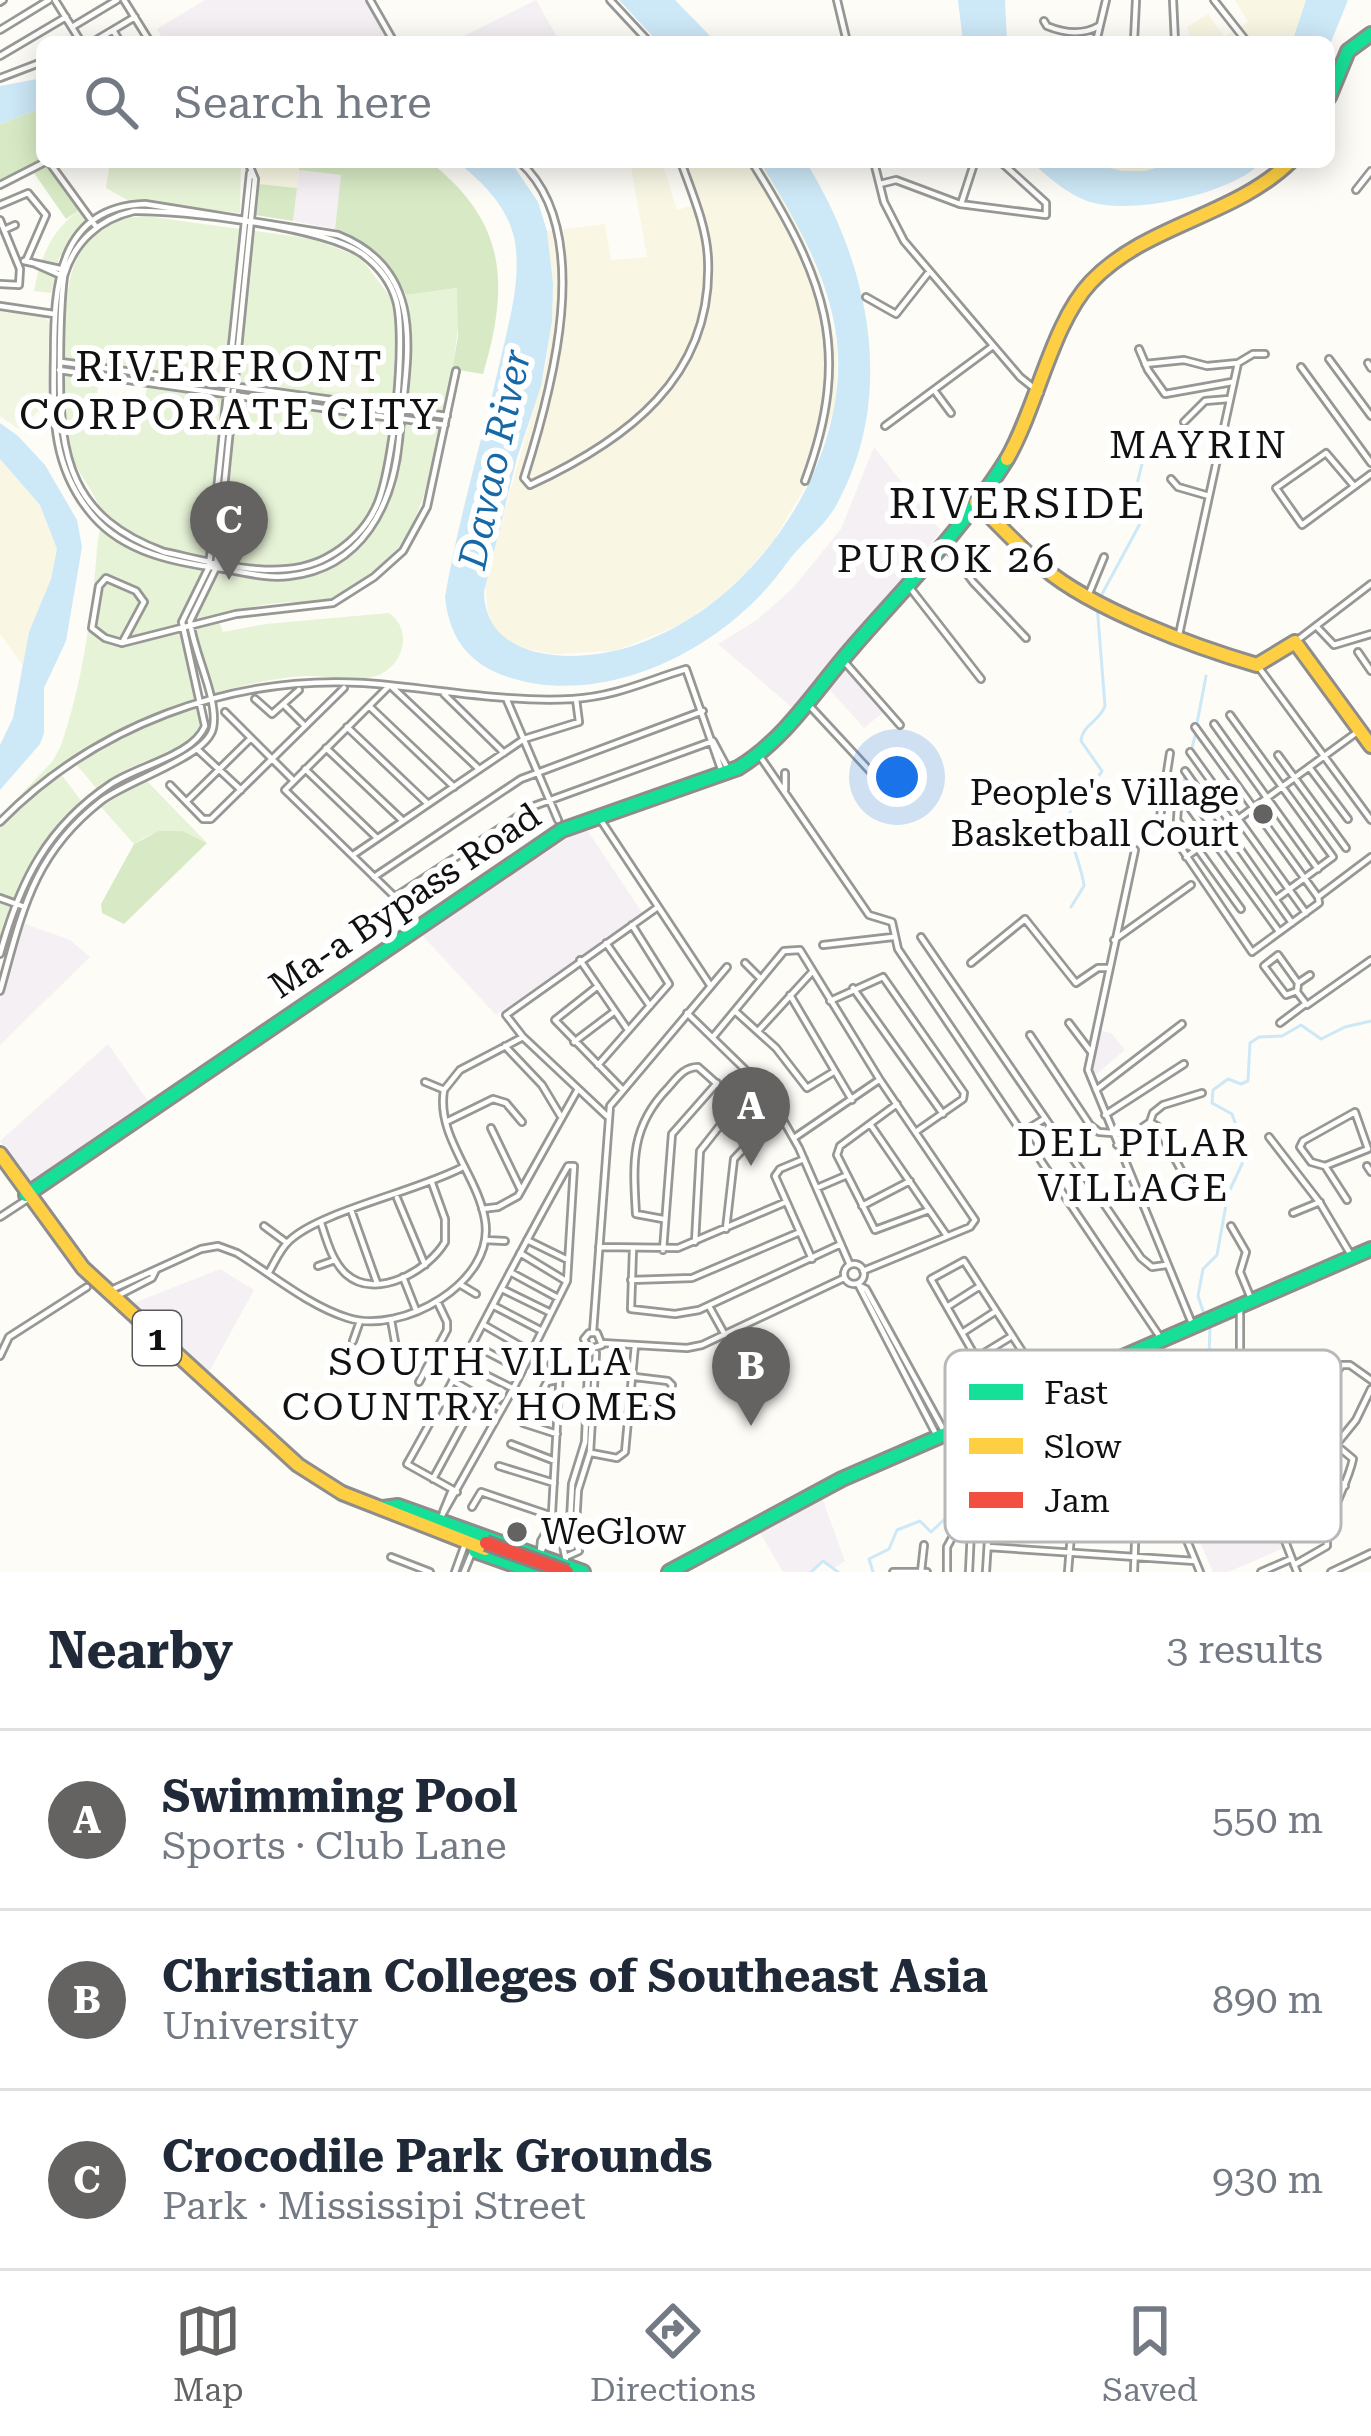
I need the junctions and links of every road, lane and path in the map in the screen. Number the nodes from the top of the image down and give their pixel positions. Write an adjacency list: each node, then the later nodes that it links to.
1 (52, 0): 11 (street); 17 (street)
2 (72, 0): 11 (street)
3 (120, 0): 13 (street); 16 (street)
4 (370, 0): 25 (street)
5 (610, 0): 26 (street)
6 (837, 0): 27 (street)
7 (1106, 0): 15 (street)
8 (1136, 0): 29 (street)
9 (1174, 0): 30 (street)
10 (1214, 0): 31 (street)
11 (60, 8): 12 (street)
12 (66, 17): 16 (street); 20 (street)
13 (135, 17): 18 (street); 24 (street)
14 (1044, 21): 15 (street)
15 (1100, 26): 28 (street)
16 (71, 27): 21 (street)
17 (0, 30)
18 (113, 30): 22 (street); 23 (street)
19 (1371, 34): 36 (main road)
20 (37, 36)
21 (77, 36)
22 (103, 36)
23 (116, 36)
24 (146, 36)
25 (391, 36)
26 (643, 36)
27 (846, 36)
28 (1098, 36)
29 (1134, 36)
30 (1175, 36)
31 (1242, 36)
32 (36, 37): 33 (street)
33 (0, 60): 35 (street)
34 (36, 64): 35 (street)
35 (2, 77)
36 (1335, 82)
37 (36, 167): 48 (street)
38 (51, 168): 56 (street)
39 (250, 168): 54 (street)
40 (525, 168): 41 (street)
41 (683, 168)
42 (755, 168): 93 (street)
43 (875, 168): 49 (street)
44 (972, 168): 51 (street)
45 (1008, 168): 51 (street)
46 (1284, 168): 79 (main road, Ma-a Bypass Road)
47 (1371, 171): 50 (street)
48 (0, 184)
49 (879, 184): 51 (street); 60 (street)
50 (1356, 190)
51 (962, 204)
52 (0, 205): 58 (street)
53 (0, 220): 57 (street)
54 (247, 221): 56 (street); 77 (street); 82 (street)
55 (15, 225): 57 (street)
56 (94, 225): 61 (street)
57 (4, 230): 59 (street)
58 (29, 261): 59 (street); 61 (street)
59 (18, 262): 62 (street)
60 (929, 272): 63 (street); 66 (street)
61 (62, 273): 65 (street)
62 (0, 284)
63 (866, 297)
64 (0, 306): 65 (street)
65 (57, 314): 70 (street)
66 (993, 346): 78 (street); 79 (street)
67 (1139, 349): 72 (street)
68 (1265, 354): 71 (street)
69 (1329, 359): 85 (street)
70 (57, 361): 74 (street); 77 (street)
71 (1238, 363): 72 (street); 76 (street)
72 (1145, 364): 76 (street)
73 (1300, 367): 90 (street)
74 (57, 370): 80 (street); 99 (street)
75 (456, 371): 84 (street)
76 (1234, 382): 81 (street)
77 (231, 386): 80 (street); 82 (street)
78 (934, 391): 83 (street); 89 (street)
79 (1040, 393): 96 (main road, Ma-a Bypass Road)
80 (230, 394): 86 (street); 99 (street)
81 (1229, 400): 87 (street); 95 (street)
82 (398, 410): 84 (street); 86 (street)
83 (951, 413)
84 (447, 416): 88 (street)
85 (1371, 416)
86 (397, 418): 88 (street); 99 (street)
87 (1184, 422)
88 (446, 425): 104 (street)
89 (885, 427)
90 (1371, 463)
91 (1371, 474): 94 (street)
92 (1171, 479): 95 (street)
93 (805, 482)
94 (1354, 486): 94 (street)
95 (1208, 496): 107 (street)
96 (975, 501): 97 (main road, Ma-a Bypass Road); 102 (main road)
97 (943, 541): 100 (main road, Ma-a Bypass Road); 106 (street)
98 (1105, 557): 102 (street)
99 (213, 564): 104 (street)
100 (907, 584): 111 (main road, Ma-a Bypass Road); 114 (street)
101 (1371, 584): 103 (street)
102 (1088, 596): 107 (main road)
103 (1316, 626): 105 (street); 108 (street)
104 (186, 627): 109 (street); 122 (street)
105 (1371, 634)
106 (1026, 638)
107 (1178, 639): 112 (main road)
108 (1295, 642): 112 (main road); 134 (main road)
109 (122, 643): 109 (street)
110 (1358, 652): 113 (street)
111 (842, 659): 123 (main road, Ma-a Bypass Road); 129 (street)
112 (1257, 665): 146 (street)
113 (1371, 670)
114 (981, 680)
115 (390, 686): 118 (street); 122 (street); 125 (street); 151 (street)
116 (344, 688): 131 (street)
117 (299, 690): 124 (street)
118 (441, 691): 119 (street); 142 (street)
119 (506, 698): 121 (street); 136 (street)
120 (255, 699): 124 (street)
121 (576, 699): 126 (street); 136 (street)
122 (206, 701): 138 (street); 174 (street)
123 (807, 703): 144 (main road, Ma-a Bypass Road); 155 (street)
124 (284, 705): 131 (street)
125 (369, 706): 132 (street); 160 (street)
126 (703, 711): 137 (street); 153 (street)
127 (225, 712): 135 (street)
128 (1230, 715): 161 (street)
129 (900, 724)
130 (1214, 724): 164 (street)
131 (305, 726): 147 (street)
132 (347, 727): 140 (street); 167 (street)
133 (1195, 727): 168 (street)
134 (1360, 730): 139 (main road); 146 (street)
135 (251, 738): 147 (street); 148 (street)
136 (524, 739): 142 (street); 153 (street)
137 (713, 741): 154 (street); 165 (street)
138 (197, 746): 148 (street); 181 (street)
139 (1371, 746)
140 (326, 748): 150 (street); 173 (street)
141 (1190, 752): 169 (street)
142 (504, 753): 151 (street)
143 (1171, 753): 184 (street)
144 (759, 755): 154 (main road, Ma-a Bypass Road); 163 (street)
145 (1278, 755): 157 (street)
146 (1324, 757): 149 (street); 172 (street)
147 (272, 759): 158 (street); 162 (street)
148 (218, 767): 162 (street); 166 (street)
149 (1309, 767): 157 (street); 170 (street)
150 (305, 769): 158 (street); 178 (street)
151 (479, 770): 160 (street)
152 (1185, 771): 176 (street)
153 (538, 772): 165 (street); 187 (street)
154 (726, 772): 284 (main road, Ma-a Bypass Road)
155 (872, 772)
156 (785, 773): 163 (street)
157 (1295, 777): 161 (street); 180 (street)
158 (293, 780): 183 (street)
159 (170, 785): 166 (street)
160 (454, 787): 167 (street)
161 (1282, 787): 164 (street); 186 (street)
162 (241, 790): 166 (street)
163 (785, 793): 203 (street)
164 (1268, 798): 168 (street); 186 (street)
165 (550, 800): 171 (street); 187 (street)
166 (186, 801)
167 (428, 804): 173 (street)
168 (1254, 808): 169 (street); 188 (street)
169 (1240, 818): 176 (street); 190 (street)
170 (1348, 819)
171 (559, 820)
172 (1371, 820)
173 (403, 821): 178 (street)
174 (0, 822)
175 (602, 823): 196 (street)
176 (1226, 828): 177 (street); 193 (street)
177 (1213, 837): 179 (street); 179 (street); 201 (street)
178 (377, 838): 183 (street)
179 (1198, 848): 184 (street); 197 (street)
180 (1346, 848)
181 (48, 849): 194 (street); 195 (street)
182 (1135, 850): 204 (street)
183 (352, 855): 187 (street)
184 (1186, 857): 201 (street)
185 (1371, 857): 191 (street)
186 (1318, 869): 188 (street)
187 (374, 877)
188 (1305, 878): 190 (street); 191 (street)
189 (1191, 885): 204 (street)
190 (1290, 890): 193 (street); 198 (street)
191 (1318, 897): 198 (street)
192 (0, 898): 194 (street)
193 (1276, 899): 199 (street)
194 (14, 903): 195 (street); 207 (street)
195 (22, 906): 221 (street)
196 (658, 907): 200 (street); 218 (street)
197 (1241, 909)
198 (1306, 913): 199 (street)
199 (1292, 922): 201 (street)
200 (632, 925): 205 (street); 225 (street)
201 (1279, 932)
202 (921, 937): 259 (street)
203 (893, 938): 206 (street); 267 (street)
204 (1114, 940): 213 (street)
205 (606, 943): 209 (street); 225 (street)
206 (823, 945)
207 (0, 954)
208 (1371, 960): 224 (street)
209 (580, 961): 217 (street); 235 (street)
210 (745, 963): 216 (street)
211 (971, 963): 213 (street)
212 (727, 967): 218 (street)
213 (1108, 968): 239 (street)
214 (812, 972): 216 (street); 222 (street); 223 (street)
215 (1310, 975): 219 (street)
216 (761, 979): 227 (street)
217 (598, 986): 226 (street); 237 (street)
218 (710, 986): 228 (street)
219 (1298, 987): 219 (street); 224 (street)
220 (853, 988): 223 (street); 256 (street); 256 (street)
221 (0, 992)
222 (790, 995): 233 (street); 242 (street)
223 (830, 1001): 243 (street)
224 (1306, 1004): 229 (street)
225 (650, 1006): 232 (street)
226 (615, 1011): 232 (street); 237 (street)
227 (735, 1011): 233 (street); 236 (street)
228 (686, 1013): 236 (street); 246 (street)
229 (1280, 1023)
230 (1070, 1024): 239 (street)
231 (1182, 1024): 249 (street)
232 (628, 1030): 241 (street)
233 (758, 1031): 242 (street)
234 (1043, 1035): 268 (street)
235 (524, 1037): 238 (street); 247 (street)
236 (713, 1037): 254 (street)
237 (574, 1042): 241 (street)
238 (505, 1046): 248 (street); 255 (street)
239 (1091, 1052): 249 (street)
240 (1184, 1064): 257 (street)
241 (598, 1065): 246 (street)
242 (835, 1071): 251 (street)
243 (880, 1080): 251 (street); 253 (street)
244 (425, 1082): 248 (street)
245 (717, 1083): 252 (street); 295 (street); 295 (street)
246 (621, 1088): 258 (street)
247 (578, 1089): 255 (street); 258 (street)
248 (444, 1090): 260 (street)
249 (1096, 1090): 257 (street)
250 (1202, 1093): 262 (street)
251 (852, 1100): 270 (street)
252 (737, 1104): 265 (street); 305 (street)
253 (897, 1104): 263 (street); 266 (street)
254 (779, 1111): 265 (street); 270 (street)
255 (560, 1114): 283 (street)
256 (943, 1114): 266 (street)
257 (1105, 1114): 268 (street)
258 (607, 1116): 308 (street)
259 (1045, 1118): 267 (street); 319 (street)
260 (446, 1122): 261 (street); 275 (street)
261 (522, 1122)
262 (1150, 1122): 271 (street); 279 (street)
263 (870, 1124): 278 (street); 280 (street)
264 (491, 1128): 283 (street)
265 (757, 1130): 299 (street)
266 (917, 1131): 301 (street)
267 (1023, 1132): 354 (street)
268 (1112, 1133): 271 (street)
269 (1269, 1137): 277 (street)
270 (794, 1138): 273 (street)
271 (1118, 1145): 319 (street)
272 (0, 1154): 284 (main road, 1)
273 (804, 1159): 282 (street); 287 (street)
274 (1311, 1162): 276 (street); 276 (street); 277 (street)
275 (464, 1166): 281 (street); 290 (street)
276 (1325, 1166): 286 (street)
277 (1298, 1172): 288 (street)
278 (847, 1175): 282 (street); 289 (street)
279 (1186, 1179)
280 (910, 1181): 289 (street); 292 (street)
281 (432, 1183): 285 (street); 317 (street)
282 (817, 1188): 307 (street)
283 (521, 1191): 290 (street)
284 (27, 1196): 294 (street); 335 (main road, 1)
285 (396, 1196): 291 (street); 317 (street)
286 (1347, 1200)
287 (786, 1202): 299 (street); 300 (street)
288 (1319, 1202): 293 (street); 313 (street)
289 (862, 1205): 292 (street)
290 (482, 1209): 302 (street)
291 (351, 1210): 296 (street); 328 (street)
292 (929, 1210): 301 (street)
293 (1293, 1213)
294 (0, 1217)
295 (663, 1219): 310 (street)
296 (321, 1223): 306 (street); 315 (street)
297 (264, 1226): 306 (street)
298 (1231, 1226): 338 (street)
299 (726, 1229): 305 (street)
300 (800, 1232): 314 (street); 326 (street)
301 (947, 1236): 321 (street)
302 (485, 1240): 304 (street); 329 (street)
303 (526, 1240): 312 (street); 316 (street); 316 (street)
304 (506, 1241)
305 (695, 1242): 310 (street)
306 (287, 1243): 323 (street)
307 (841, 1244): 314 (street); 318 (street)
308 (599, 1247): 309 (street); 350 (street)
309 (633, 1249): 310 (street); 326 (street)
310 (663, 1250)
311 (1370, 1251): 313 (main road)
312 (520, 1253): 322 (street); 327 (street)
313 (1353, 1257): 338 (main road)
314 (812, 1259): 340 (street)
315 (334, 1260): 320 (street); 328 (street)
316 (568, 1260): 327 (street)
317 (425, 1265): 324 (street)
318 (850, 1265): 321 (street); 325 (street)
319 (1166, 1265): 348 (street)
320 (318, 1266)
321 (863, 1270): 330 (street)
322 (510, 1272): 333 (street); 336 (street)
323 (269, 1273): 335 (street); 346 (street)
324 (403, 1277): 328 (street); 342 (street)
325 (844, 1278): 330 (street); 352 (street)
326 (631, 1280): 340 (street)
327 (567, 1281): 336 (street)
328 (377, 1283)
329 (461, 1285): 334 (street); 337 (street)
330 (859, 1285): 385 (street)
331 (980, 1286): 341 (street); 341 (street); 343 (street)
332 (87, 1287): 366 (street)
333 (502, 1289): 339 (street); 344 (street)
334 (476, 1294)
335 (110, 1295): 399 (main road, 1)
336 (560, 1299): 344 (street)
337 (437, 1301): 342 (street); 374 (street)
338 (1246, 1303): 348 (main road); 364 (street)
339 (494, 1306): 347 (street); 349 (street)
340 (708, 1306): 352 (street)
341 (947, 1307): 351 (street)
342 (416, 1310): 345 (street)
343 (996, 1311): 351 (street); 353 (street)
344 (552, 1314): 349 (street)
345 (391, 1319): 346 (street); 367 (street)
346 (360, 1321): 355 (street)
347 (484, 1325): 357 (street); 365 (street)
348 (1193, 1326): 354 (main road)
349 (543, 1332): 365 (street)
350 (593, 1332): 356 (street); 359 (street)
351 (962, 1333): 360 (street)
352 (725, 1335): 358 (street)
353 (1012, 1336): 361 (street); 362 (street)
354 (1162, 1340): 363 (main road)
355 (353, 1341)
356 (602, 1343): 358 (street); 359 (street)
357 (474, 1345): 368 (street); 371 (street)
358 (635, 1345): 372 (street)
359 (592, 1350): 389 (street)
360 (972, 1350)
361 (989, 1350)
362 (1021, 1350)
363 (1139, 1350)
364 (1241, 1350)
365 (532, 1352): 371 (street)
366 (0, 1356)
367 (388, 1360)
368 (464, 1364): 375 (street); 377 (street)
369 (551, 1364): 373 (street)
370 (1341, 1366): 376 (street)
371 (523, 1370): 377 (street)
372 (633, 1376): 380 (street); 380 (street)
373 (560, 1380): 379 (street); 379 (street)
374 (419, 1382)
375 (454, 1382): 378 (street); 392 (street)
376 (1371, 1385): 386 (street)
377 (513, 1389): 381 (street)
378 (478, 1394): 381 (street); 392 (street)
379 (558, 1408): 383 (street)
380 (631, 1408): 389 (street)
381 (502, 1409): 396 (street)
382 (523, 1423): 383 (street)
383 (556, 1433): 390 (street)
384 (945, 1435): 385 (main road)
385 (942, 1436): 427 (main road)
386 (1341, 1438)
387 (511, 1444): 390 (street)
388 (1341, 1448): 395 (street)
389 (586, 1452): 402 (street)
390 (555, 1461): 394 (street)
391 (499, 1466): 394 (street)
392 (433, 1479): 396 (street)
393 (1341, 1482): 395 (street)
394 (554, 1483): 401 (street)
395 (1345, 1486): 397 (street)
396 (455, 1490): 400 (street)
397 (1341, 1497)
398 (472, 1507): 401 (street)
399 (384, 1510): 400 (main road, 1); 412 (main road, 1); 412 (main road, 1)
400 (441, 1516): 412 (main road, 1)
401 (552, 1520): 414 (street)
402 (572, 1540): 420 (street); 420 (street)
403 (950, 1542): 430 (street)
404 (970, 1542): 431 (street)
405 (988, 1542): 411 (street)
406 (1072, 1542): 415 (street)
407 (1135, 1542): 417 (street)
408 (1188, 1542): 418 (street)
409 (1327, 1542): 419 (street)
410 (923, 1545): 429 (street)
411 (988, 1547): 415 (street); 432 (street)
412 (484, 1548): 414 (main road, 1); 420 (main road, 1, bridge); 423 (street); 424 (main road, 1); 425 (main road, 1, bridge)
413 (1371, 1553): 437 (street)
414 (540, 1554): 420 (main road, 1); 424 (main road)
415 (1069, 1555): 417 (street); 433 (street)
416 (391, 1557): 422 (street)
417 (1134, 1557): 418 (street); 434 (street)
418 (1195, 1561): 435 (street)
419 (1294, 1565): 421 (street)
420 (565, 1566): 426 (main road, 1)
421 (1272, 1570): 436 (street)
422 (430, 1572)
423 (458, 1572)
424 (534, 1572)
425 (550, 1572)
426 (583, 1572)
427 (669, 1572)
428 (893, 1572): 429 (street)
429 (919, 1572)
430 (946, 1572)
431 (969, 1572)
432 (986, 1572)
433 (1068, 1572)
434 (1133, 1572)
435 (1200, 1572)
436 (1261, 1572)
437 (1331, 1572)

